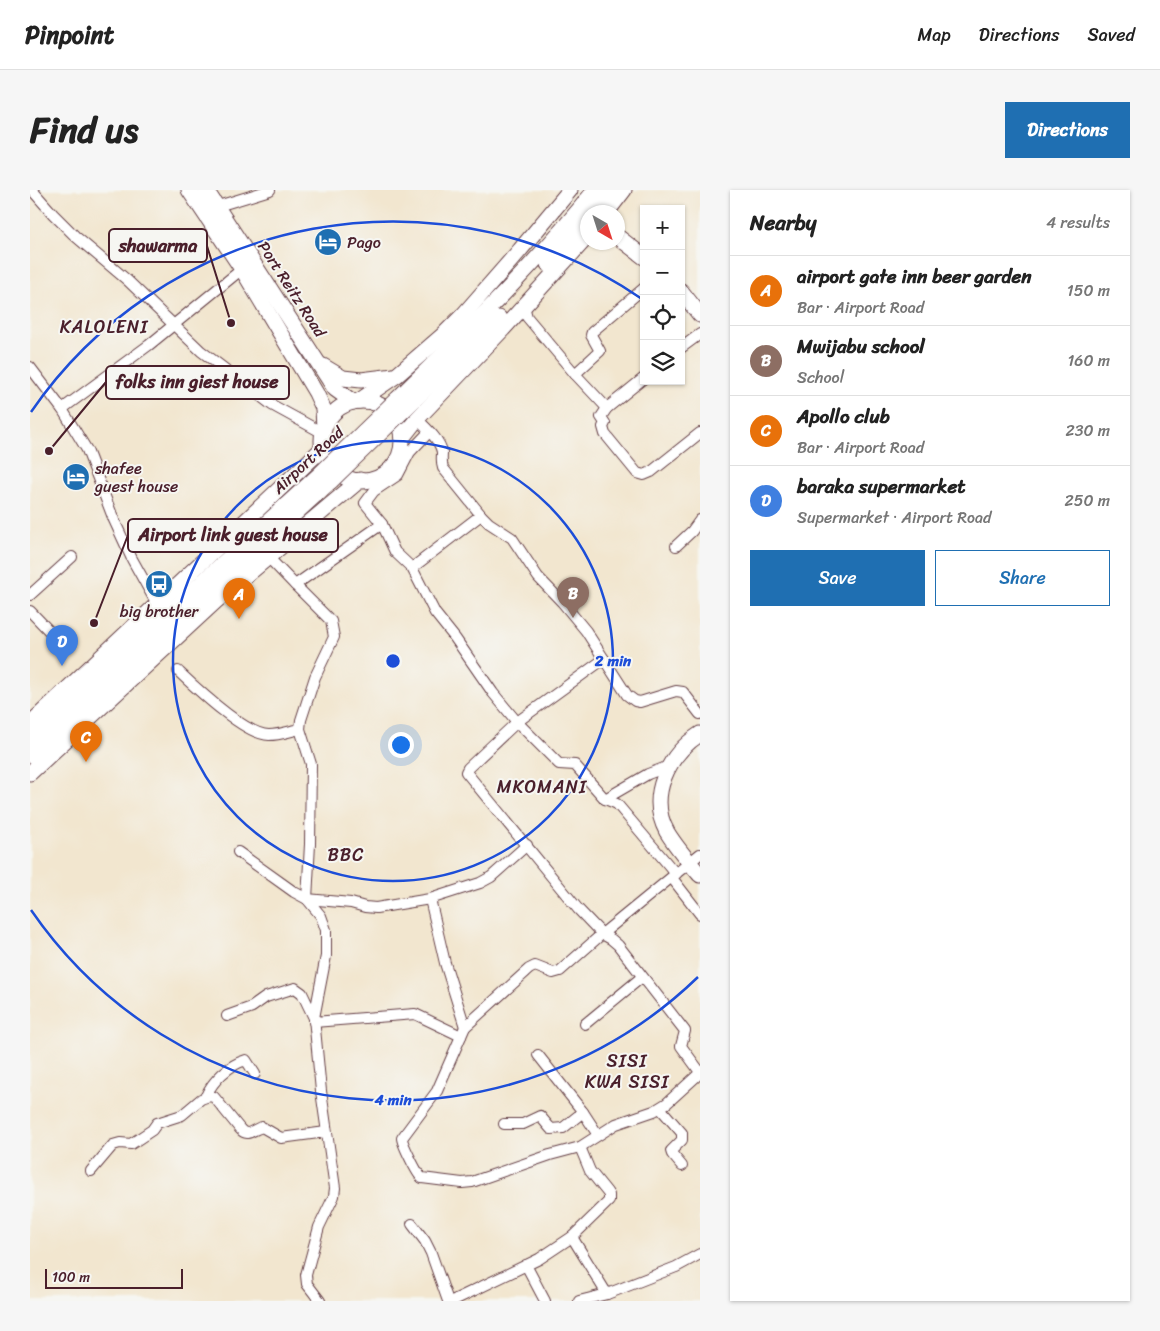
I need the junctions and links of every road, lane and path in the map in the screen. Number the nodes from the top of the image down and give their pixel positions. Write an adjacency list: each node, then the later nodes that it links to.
1 (32, 190): 22 (street)
2 (189, 190): 17 (main road)
3 (206, 190): 12 (main road, Port Reitz Road)
4 (270, 190): 12 (street)
5 (570, 190): 28 (main road)
6 (595, 190): 9 (main road, Airport Road)
7 (610, 190): 10 (main road, Airport Road)
8 (624, 190): 11 (main road)
9 (590, 205)
10 (598, 205)
11 (612, 205)
12 (218, 206): 25 (main road, Port Reitz Road)
13 (580, 227): 53 (main road, Airport Road, bridge)
14 (580, 228): 20 (main road)
15 (625, 242): 16 (main road)
16 (640, 254)
17 (242, 268): 22 (street); 36 (main road)
18 (640, 291): 27 (street)
19 (684, 295): 21 (main road)
20 (524, 306): 27 (street); 33 (main road)
21 (700, 315)
22 (173, 326): 32 (street); 36 (street)
23 (700, 334): 24 (street)
24 (685, 345)
25 (319, 364): 28 (main road); 30 (main road, Port Reitz Road)
26 (30, 367): 32 (street)
27 (575, 374): 31 (street)
28 (397, 376): 30 (main road)
29 (640, 381): 31 (street)
30 (356, 401): 36 (main road); 37 (main road)
31 (607, 408): 35 (street)
32 (62, 409): 48 (street)
33 (417, 419): 34 (street); 37 (main road)
34 (429, 432): 39 (street); 41 (street)
35 (700, 432)
36 (323, 437): 38 (main road); 48 (main road)
37 (402, 438): 38 (main road)
38 (360, 480): 44 (main road)
39 (481, 515): 45 (street); 51 (street)
40 (700, 520): 42 (street)
41 (382, 524): 45 (street); 46 (street)
42 (676, 546)
43 (72, 557): 47 (street)
44 (268, 557): 46 (street); 62 (main road)
45 (412, 568): 55 (street)
46 (296, 585): 57 (street)
47 (30, 595)
48 (157, 604): 56 (main road)
49 (30, 610): 50 (street)
50 (56, 638)
51 (604, 659): 54 (street); 55 (street)
52 (178, 671): 57 (street)
53 (74, 707): 59 (main road, Airport Road); 60 (main road, Airport Road)
54 (700, 714)
55 (517, 722): 63 (street); 64 (street)
56 (30, 724)
57 (300, 729): 70 (street)
58 (700, 734): 61 (main road)
59 (30, 740)
60 (30, 755)
61 (669, 766): 63 (street); 66 (main road)
62 (30, 773)
63 (605, 799): 68 (street)
64 (527, 845): 69 (street); 72 (street)
65 (238, 852): 70 (street)
66 (695, 858): 67 (main road); 68 (street)
67 (700, 875)
68 (674, 876): 71 (street); 72 (street)
69 (430, 898): 70 (street); 77 (street)
70 (307, 899): 75 (street)
71 (700, 914)
72 (602, 934): 73 (street); 77 (street)
73 (642, 977): 76 (street); 79 (street)
74 (227, 1016): 75 (street)
75 (314, 1020): 77 (street); 85 (street)
76 (585, 1024)
77 (463, 1032): 87 (street)
78 (538, 1054): 83 (street)
79 (700, 1073): 82 (street)
80 (255, 1074): 81 (street)
81 (206, 1096): 85 (street); 89 (street)
82 (660, 1108): 86 (street); 88 (street)
83 (583, 1112): 84 (street); 86 (street)
84 (504, 1124)
85 (326, 1132): 95 (street)
86 (598, 1135): 87 (street)
87 (580, 1147): 91 (street)
88 (682, 1166)
89 (91, 1171)
90 (412, 1224): 96 (street)
91 (572, 1237): 93 (street); 94 (street)
92 (700, 1254): 94 (street)
93 (526, 1265): 97 (street); 98 (street)
94 (607, 1294): 99 (street)
95 (320, 1301)
96 (448, 1301)
97 (452, 1301)
98 (545, 1301)
99 (579, 1301)

